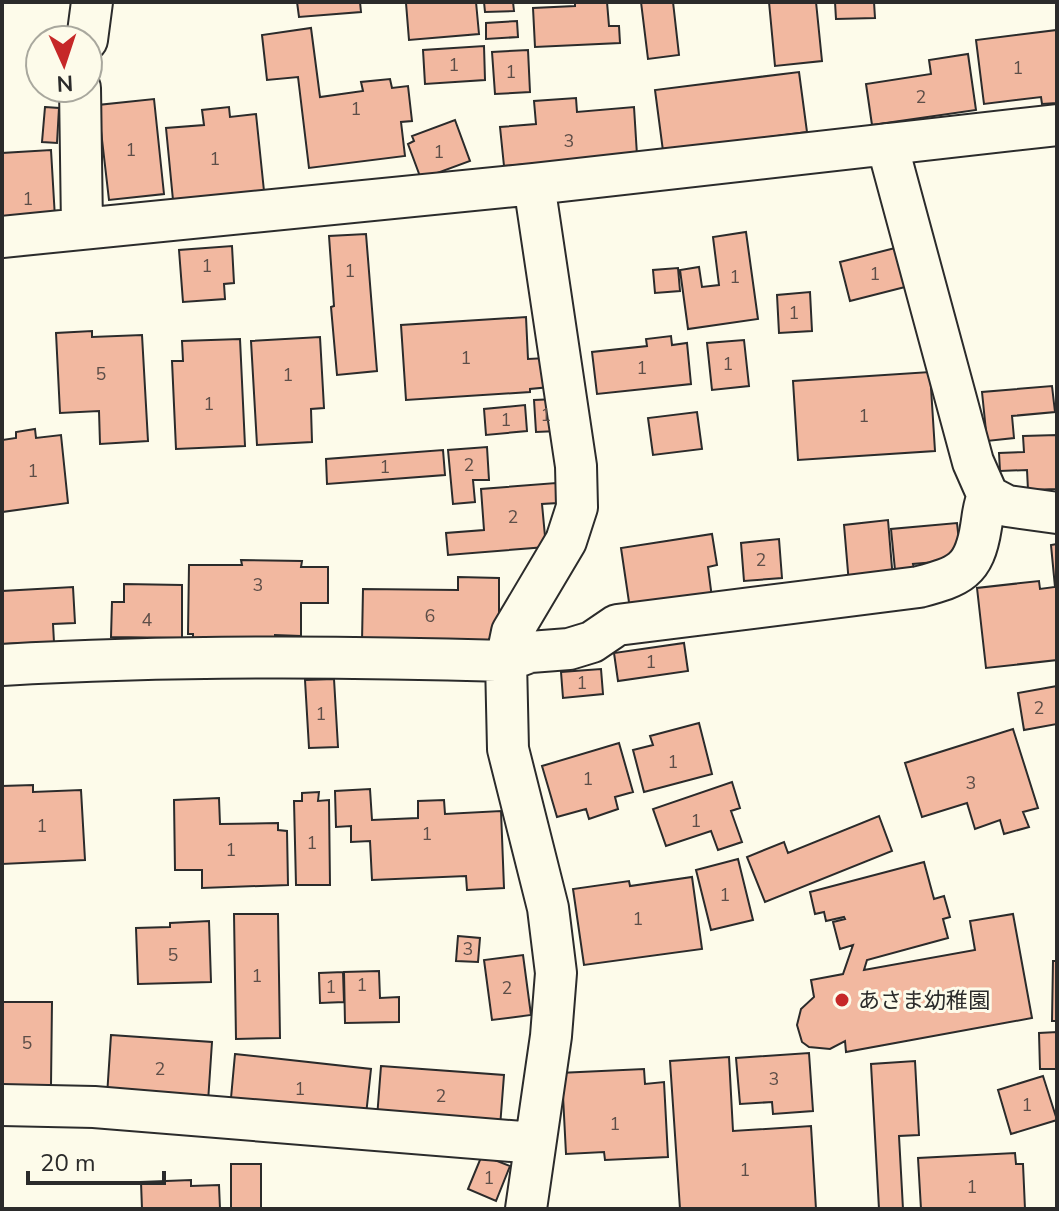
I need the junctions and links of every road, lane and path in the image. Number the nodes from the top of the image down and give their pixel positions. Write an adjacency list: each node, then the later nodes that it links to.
1 (92, 2): 2 (street)
2 (89, 24)
3 (80, 104): 7 (street)
4 (1057, 125): 5 (street)
5 (887, 144): 6 (street); 9 (street)
6 (534, 184): 7 (street); 11 (street)
7 (82, 227): 8 (street)
8 (2, 237)
9 (988, 496): 10 (street); 11 (street)
10 (1057, 513)
11 (506, 661): 12 (street); 14 (street)
12 (2, 665)
13 (2, 1105): 14 (street)
14 (535, 1143): 15 (street)
15 (533, 1208)

